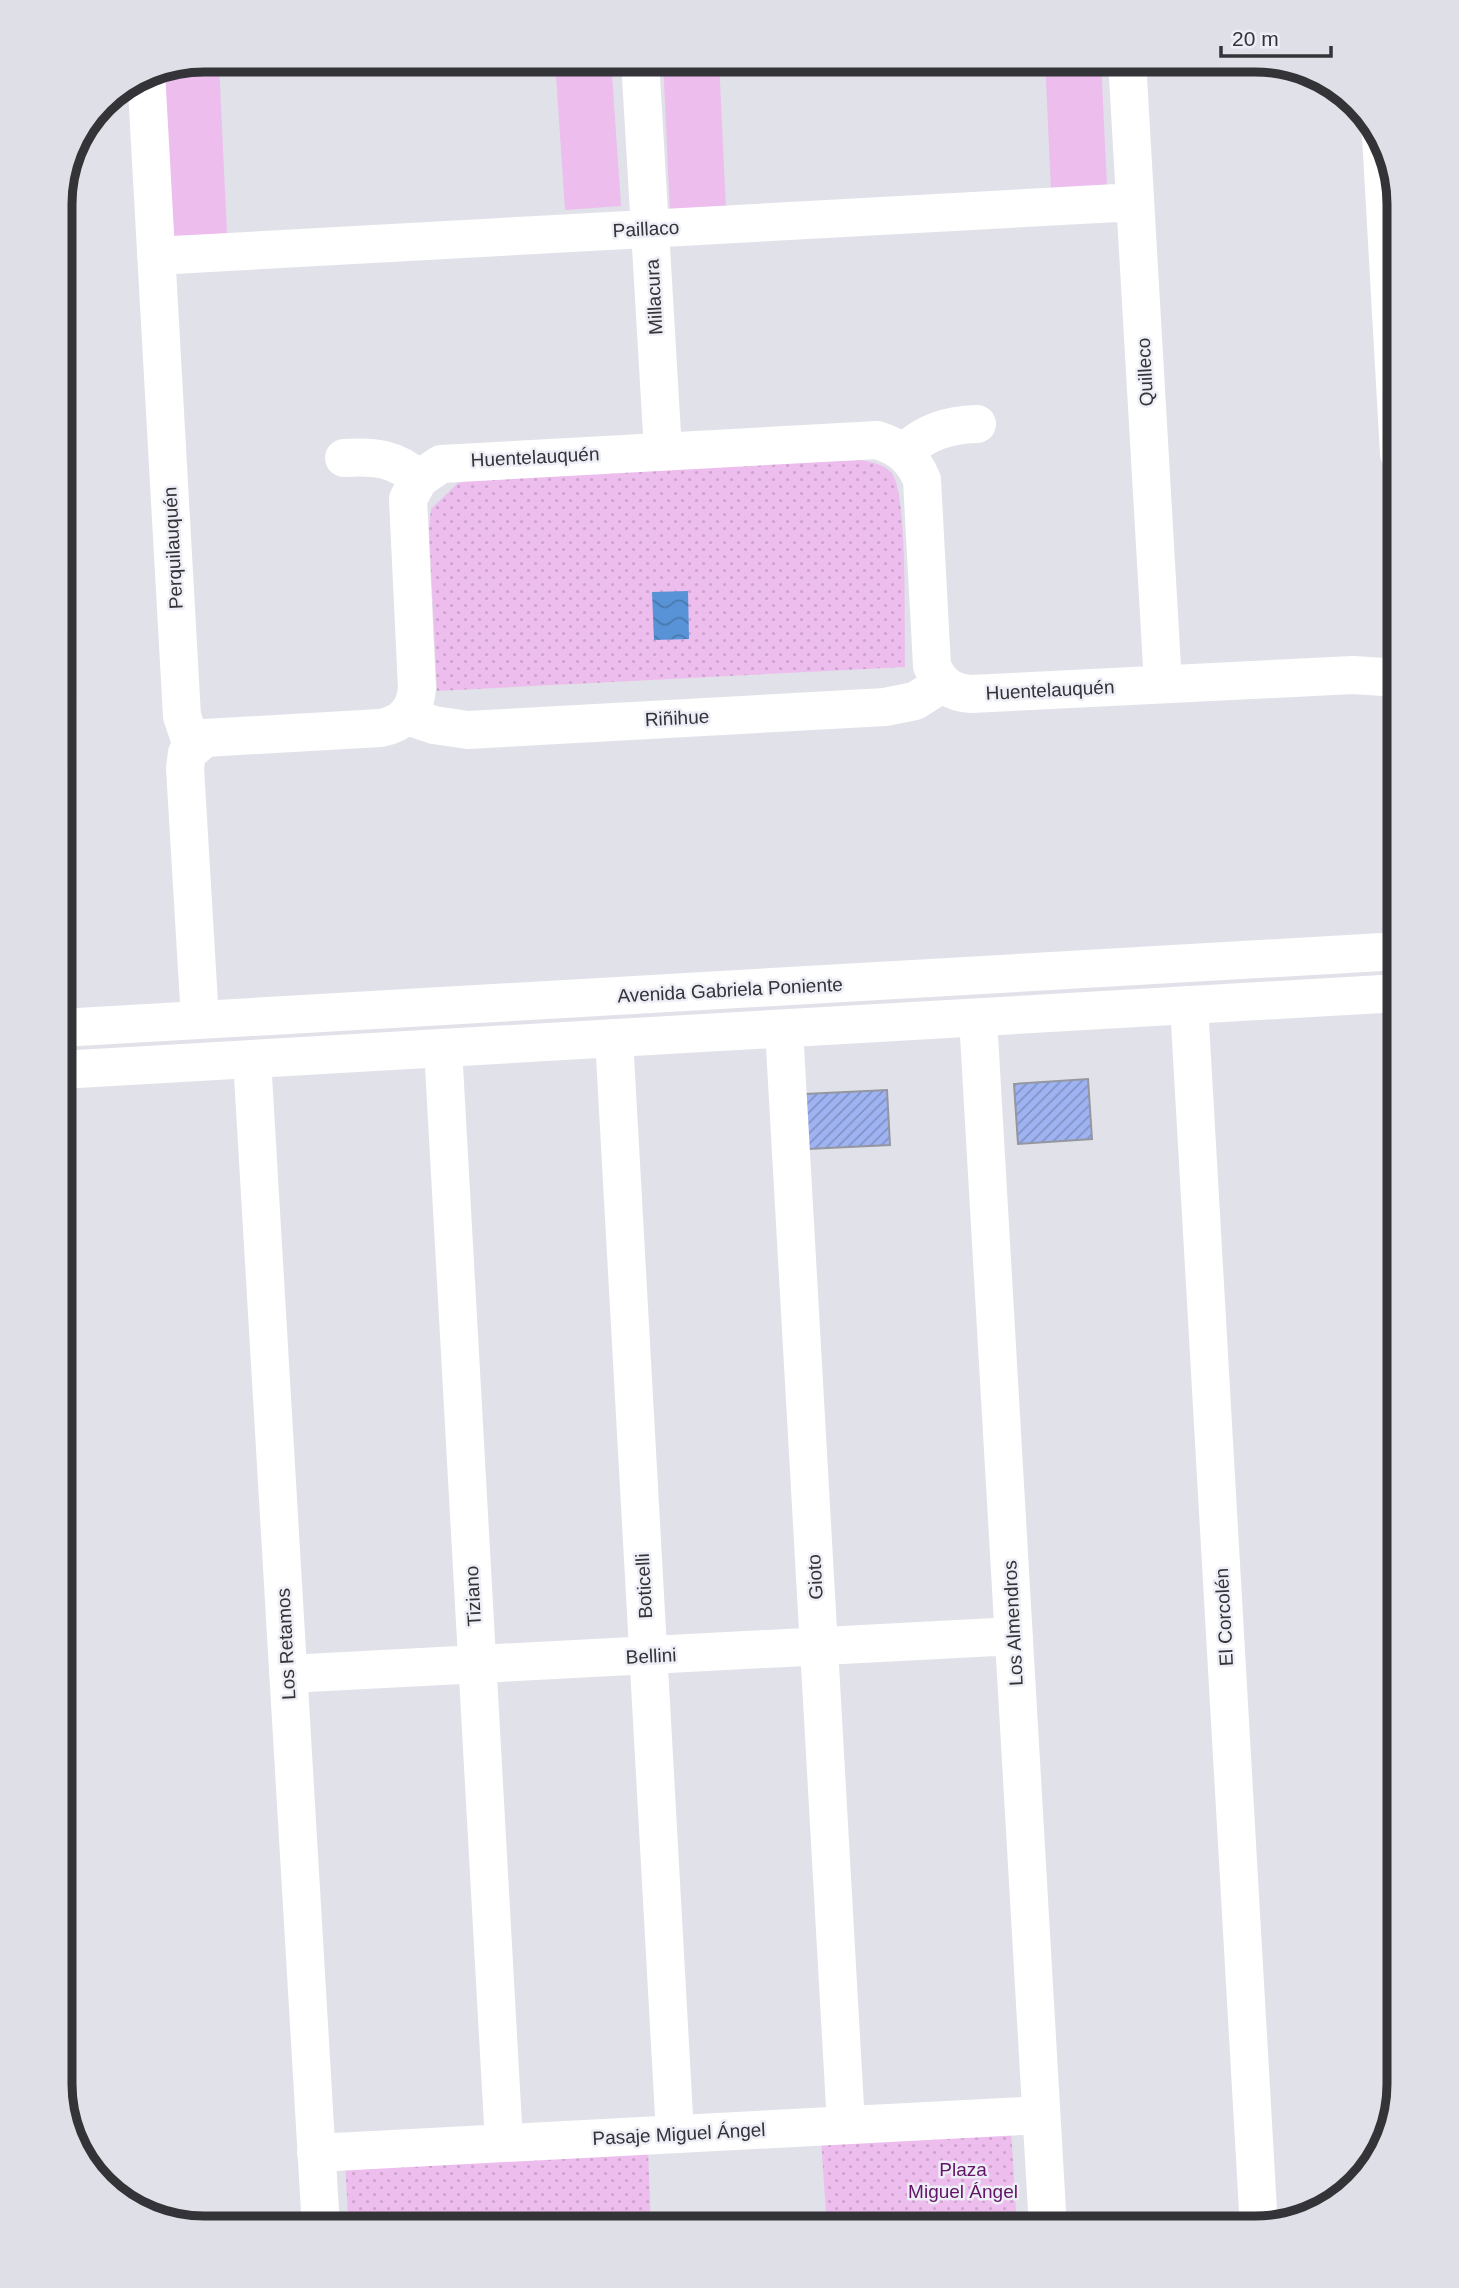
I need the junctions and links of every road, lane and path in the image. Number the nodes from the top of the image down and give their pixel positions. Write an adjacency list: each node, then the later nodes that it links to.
1 (641, 72): 6 (street, Millacura)
2 (1128, 72): 5 (street, Quilleco)
3 (147, 85): 8 (street, Perquilauquén)
4 (1383, 169): 7 (street)
5 (1135, 202): 6 (street, Paillaco); 16 (street, Quilleco)
6 (650, 229): 8 (street, Paillaco); 10 (street, Millacura)
7 (1387, 241)
8 (156, 256): 18 (street, Perquilauquén)
9 (977, 424): 11 (street)
10 (663, 451): 11 (street, Huentelauquén); 13 (street, Huentelauquén)
11 (904, 452): 15 (street)
12 (344, 458): 13 (street)
13 (419, 479): 17 (street)
14 (1387, 677): 16 (street, Huentelauquén)
15 (942, 684): 16 (street, Huentelauquén); 17 (street, Riñihue)
16 (1163, 684)
17 (407, 716): 18 (street)
18 (192, 746): 23 (street, Perquilauquén)
19 (1387, 952): 23 (street, Avenida Gabriela Poniente)
20 (1387, 994): 21 (street)
21 (1189, 1006): 22 (street); 42 (street, El Corcolén)
22 (978, 1018): 25 (street); 30 (street, Los Almendros)
23 (200, 1020): 24 (street, Avenida Gabriela Poniente)
24 (72, 1027)
25 (784, 1029): 26 (street); 31 (street, Gioto)
26 (614, 1038): 27 (street); 32 (street, Boticelli)
27 (443, 1048): 28 (street); 33 (street, Tiziano)
28 (252, 1059): 29 (street); 34 (street, Los Retamos)
29 (72, 1069)
30 (1014, 1636): 31 (street, Bellini); 35 (street, Los Almendros)
31 (819, 1647): 32 (street, Bellini); 36 (street, Gioto)
32 (648, 1656): 33 (street, Bellini); 37 (street, Boticelli)
33 (477, 1664): 34 (street, Bellini); 38 (street, Tiziano)
34 (288, 1674): 39 (street, Los Retamos)
35 (1041, 2115): 36 (street, Pasaje Miguel Ángel); 41 (street, Los Almendros)
36 (846, 2125): 37 (street, Pasaje Miguel Ángel)
37 (675, 2134): 38 (street, Pasaje Miguel Ángel)
38 (504, 2143): 39 (street, Pasaje Miguel Ángel)
39 (316, 2153): 40 (street, Los Retamos)
40 (320, 2216)
41 (1047, 2216)
42 (1258, 2216)

